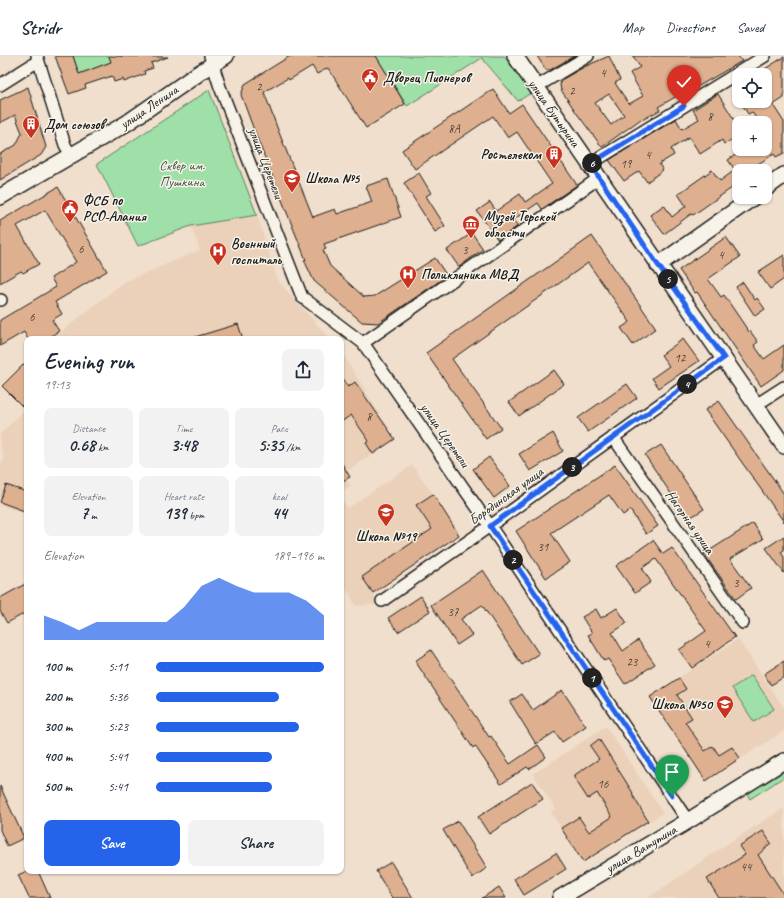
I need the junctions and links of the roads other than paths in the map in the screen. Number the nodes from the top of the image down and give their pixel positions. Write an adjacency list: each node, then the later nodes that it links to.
1 (226, 56): 6 (main road, улица Ленина)
2 (515, 56): 8 (main road, улица Бутырина)
3 (588, 56): 8 (street)
4 (765, 56): 10 (street)
5 (37, 58): 7 (street); 9 (street)
6 (211, 61): 9 (main road, улица Ленина); 17 (street, улица Церетели)
7 (0, 85)
8 (536, 87): 10 (main road, улица Бутырина)
9 (70, 155): 14 (main road, улица Ленина)
10 (590, 164): 12 (main road, улица Бутырина)
11 (784, 175): 13 (main road)
12 (599, 178): 16 (main road, улица Бутырина); 17 (street)
13 (772, 184)
14 (0, 197)
15 (744, 204): 16 (main road)
16 (658, 265): 18 (main road, улица Бутырина)
17 (363, 343): 23 (street, улица Церетели)
18 (724, 358): 20 (main road, улица Бутырина); 21 (street, Бородинская улица)
19 (784, 387): 20 (street)
20 (756, 405): 22 (main road, улица Бутырина)
21 (613, 437): 23 (street, Бородинская улица); 25 (street, Нагорная улица)
22 (784, 446)
23 (490, 526): 24 (street, Бородинская улица); 27 (street, улица Церетели)
24 (382, 601)
25 (743, 623)
26 (784, 761): 27 (main road, улица Ватутина)
27 (688, 821): 28 (main road, улица Ватутина)
28 (560, 898)

